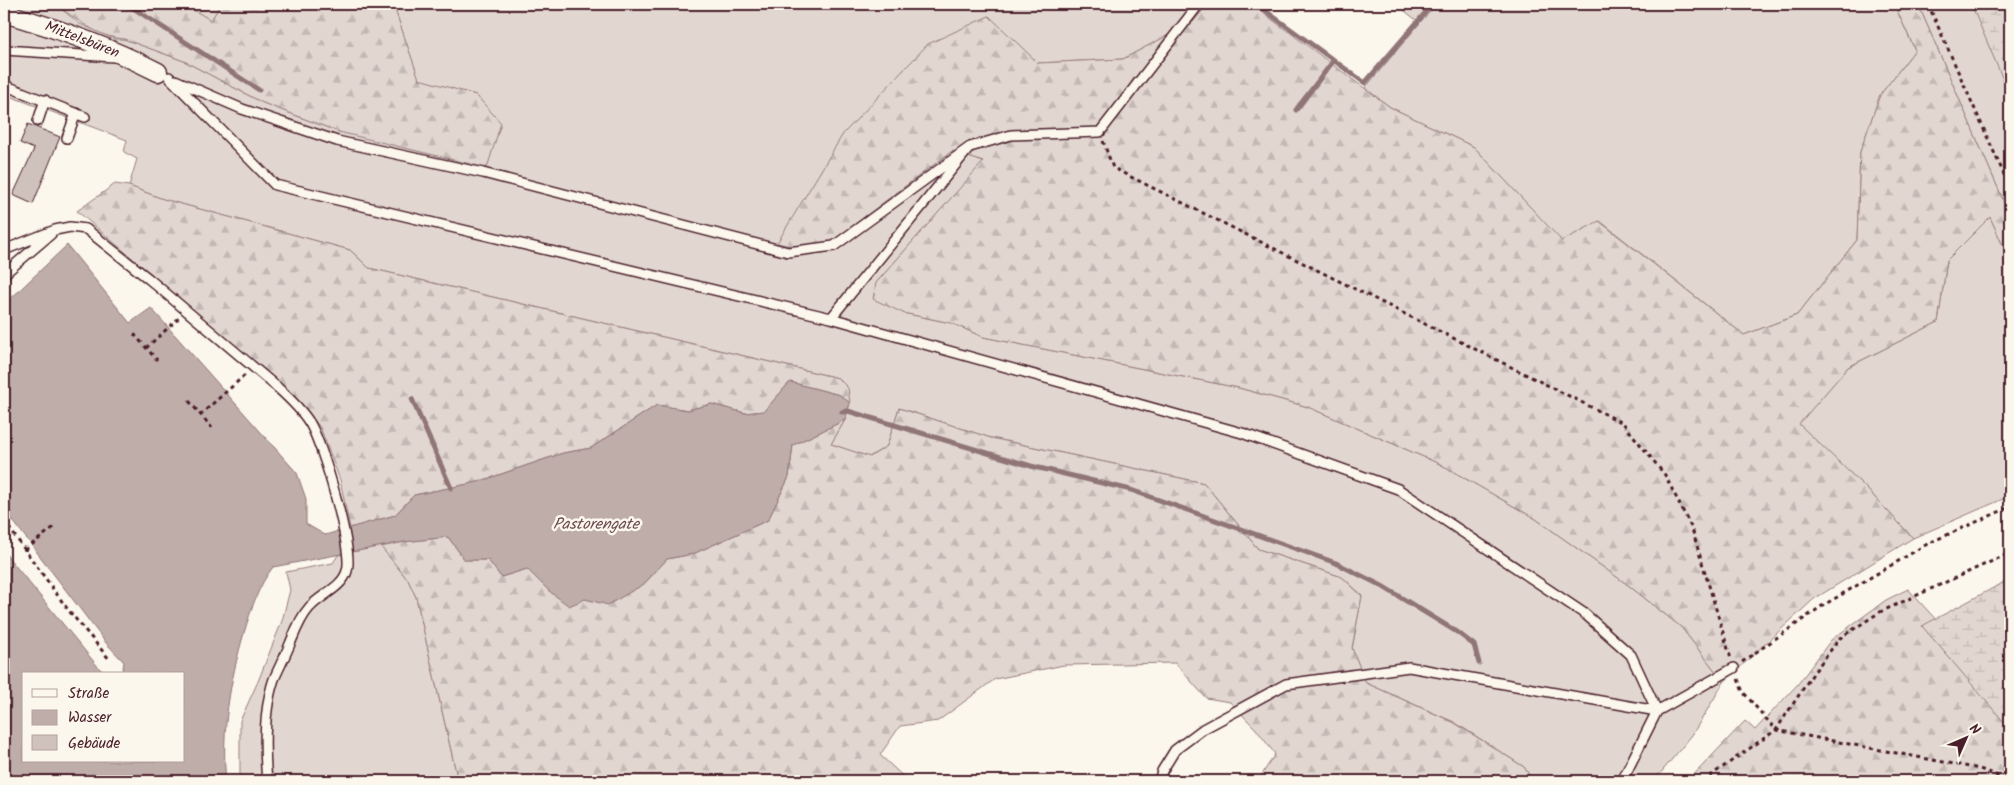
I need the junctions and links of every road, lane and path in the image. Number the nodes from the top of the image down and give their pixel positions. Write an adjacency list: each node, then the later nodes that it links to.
1 (1199, 4): 12 (lane)
2 (1928, 4): 15 (path)
3 (4, 13): 5 (street, Mittelsbüren)
4 (4, 50): 5 (lane)
5 (132, 58): 6 (street, Mittelsbüren)
6 (164, 74): 14 (lane); 19 (lane)
7 (4, 85): 8 (lane)
8 (45, 100): 9 (lane); 11 (lane)
9 (76, 113): 10 (lane); 13 (lane)
10 (85, 117)
11 (38, 121)
12 (1100, 132): 14 (lane); 34 (path)
13 (67, 138)
14 (970, 147): 19 (lane)
15 (2010, 188)
16 (55, 230): 17 (lane); 18 (lane); 24 (lane)
17 (4, 250)
18 (4, 274)
19 (831, 318): 35 (lane)
20 (172, 324): 22 (path)
21 (134, 334): 22 (path)
22 (146, 348): 23 (path)
23 (157, 360)
24 (254, 368): 26 (path); 37 (lane)
25 (189, 401): 26 (path)
26 (200, 414): 27 (path)
27 (212, 428)
28 (2010, 507): 34 (path)
29 (4, 521): 31 (path)
30 (54, 527): 31 (path)
31 (25, 550): 33 (path)
32 (2010, 553): 36 (path)
33 (110, 660)
34 (1734, 668): 35 (lane); 36 (path)
35 (1657, 710): 38 (lane); 39 (lane)
36 (1776, 730): 40 (path); 41 (path)
37 (267, 781)
38 (1159, 781)
39 (1622, 781)
40 (1703, 781)
41 (2010, 781)

